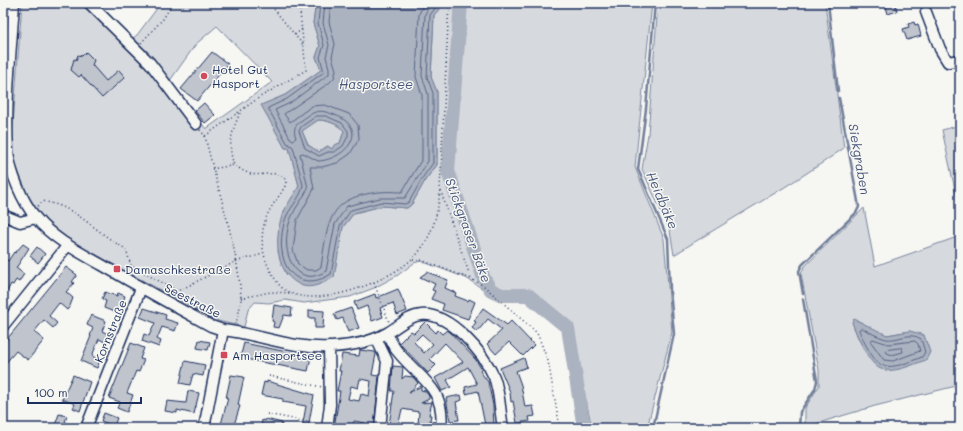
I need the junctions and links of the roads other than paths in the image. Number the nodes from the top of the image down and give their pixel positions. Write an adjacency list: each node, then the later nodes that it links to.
1 (14, 3): 6 (street, Seestraße)
2 (89, 3): 5 (street)
3 (926, 12): 4 (street)
4 (960, 60)
5 (196, 124)
6 (34, 214): 7 (street); 8 (street, Seestraße)
7 (3, 215)
8 (68, 245): 9 (street, Seestraße); 10 (street)
9 (141, 288): 11 (street, Seestraße); 16 (street, Kornstraße)
10 (3, 326)
11 (223, 330): 14 (street); 17 (street)
12 (389, 332): 13 (street); 19 (street); 20 (street)
13 (376, 338): 14 (street); 18 (street)
14 (329, 347): 15 (street)
15 (327, 427)
16 (86, 428)
17 (204, 428)
18 (380, 428)
19 (441, 428)
20 (503, 428)

